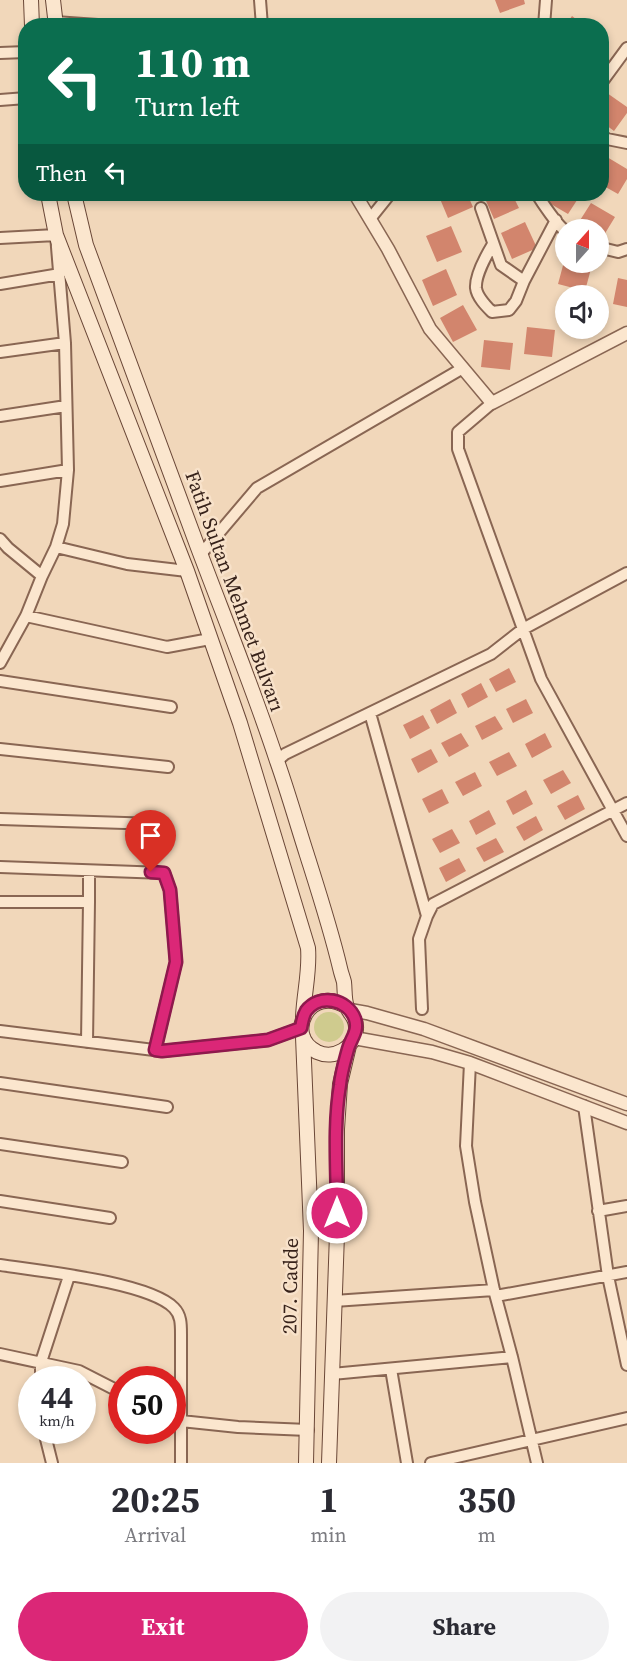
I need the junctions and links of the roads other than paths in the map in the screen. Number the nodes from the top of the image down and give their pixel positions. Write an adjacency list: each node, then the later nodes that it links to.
1 (31, 0): 5 (main road)
2 (53, 0): 6 (main road)
3 (260, 0): 7 (street)
4 (546, 0): 8 (street)
5 (32, 18)
6 (55, 18)
7 (261, 18)
8 (545, 18)
9 (627, 48): 12 (street)
10 (18, 52): 11 (street)
11 (0, 53)
12 (609, 72)
13 (18, 99): 14 (street)
14 (0, 100)
15 (609, 139): 16 (street)
16 (627, 143)
17 (49, 201): 26 (main road, Fatih Sultan Mehmet Bulvarı)
18 (76, 201): 45 (main road, Fatih Sultan Mehmet Bulvarı)
19 (359, 201): 23 (street)
20 (384, 201): 23 (street)
21 (542, 201): 24 (street)
22 (481, 208): 28 (street)
23 (370, 219): 37 (street)
24 (555, 219)
25 (555, 222): 32 (street)
26 (56, 235): 27 (street); 31 (street); 46 (main road, Fatih Sultan Mehmet Bulvarı)
27 (0, 238)
28 (493, 244): 32 (street); 32 (street)
29 (627, 249): 30 (street)
30 (609, 250)
31 (60, 274): 33 (street); 35 (street)
32 (524, 281)
33 (0, 284)
34 (627, 333): 38 (street)
35 (65, 343): 36 (street); 39 (street)
36 (0, 352)
37 (463, 368): 38 (street); 45 (street)
38 (492, 403): 50 (street)
39 (66, 406): 40 (street); 41 (street)
40 (0, 416)
41 (68, 470): 42 (street); 44 (street)
42 (0, 481)
43 (0, 539): 48 (street)
44 (56, 547): 46 (street); 48 (street)
45 (201, 554): 57 (main road, Fatih Sultan Mehmet Bulvarı)
46 (187, 571): 51 (main road, Fatih Sultan Mehmet Bulvarı)
47 (627, 573): 50 (street)
48 (42, 576): 49 (street)
49 (26, 616): 51 (street); 52 (street)
50 (523, 629): 55 (street); 60 (street)
51 (210, 639): 71 (main road, Fatih Sultan Mehmet Bulvarı)
52 (0, 663)
53 (0, 681): 54 (street)
54 (171, 707)
55 (370, 713): 57 (street); 68 (street)
56 (0, 749): 58 (street)
57 (277, 761): 69 (main road, Fatih Sultan Mehmet Bulvarı)
58 (168, 766)
59 (627, 803): 60 (street)
60 (613, 810): 63 (street); 68 (street)
61 (0, 819): 62 (street)
62 (156, 824)
63 (627, 837)
64 (0, 867): 65 (street)
65 (89, 871): 67 (street); 75 (street)
66 (0, 902): 67 (street)
67 (89, 902): 73 (street)
68 (427, 916): 70 (street)
69 (348, 1009): 71 (main road); 74 (main road); 78 (street)
70 (422, 1009)
71 (302, 1028): 74 (main road); 75 (street); 106 (main road, 207. Cadde)
72 (0, 1031): 73 (street)
73 (87, 1042): 75 (street)
74 (351, 1042): 76 (street); 93 (main road)
75 (155, 1050)
76 (470, 1063): 80 (street); 92 (street)
77 (0, 1083): 79 (street)
78 (627, 1104)
79 (167, 1107)
80 (584, 1107): 81 (street); 86 (street)
81 (627, 1123)
82 (0, 1144): 83 (street)
83 (122, 1162)
84 (0, 1201): 87 (street)
85 (627, 1206): 86 (street)
86 (598, 1211): 91 (street)
87 (110, 1218)
88 (0, 1265): 90 (street)
89 (627, 1272): 91 (street)
90 (69, 1276): 97 (street); 100 (street)
91 (608, 1276): 92 (street); 94 (street)
92 (495, 1293): 93 (street); 96 (street)
93 (334, 1301): 102 (main road)
94 (625, 1342): 98 (street)
95 (0, 1354): 97 (street)
96 (512, 1356): 101 (street); 107 (street)
97 (41, 1362): 99 (street); 103 (street)
98 (627, 1365)
99 (41, 1366)
100 (179, 1366)
101 (391, 1368): 102 (street); 114 (street)
102 (332, 1374): 113 (main road)
103 (108, 1386)
104 (627, 1418): 107 (street)
105 (186, 1420): 106 (street)
106 (308, 1430): 112 (main road, 207. Cadde)
107 (531, 1441): 115 (street); 116 (street)
108 (47, 1444): 110 (street)
109 (178, 1444): 111 (street)
110 (52, 1463)
111 (179, 1463)
112 (306, 1463)
113 (329, 1463)
114 (406, 1463)
115 (431, 1463)
116 (537, 1463)

